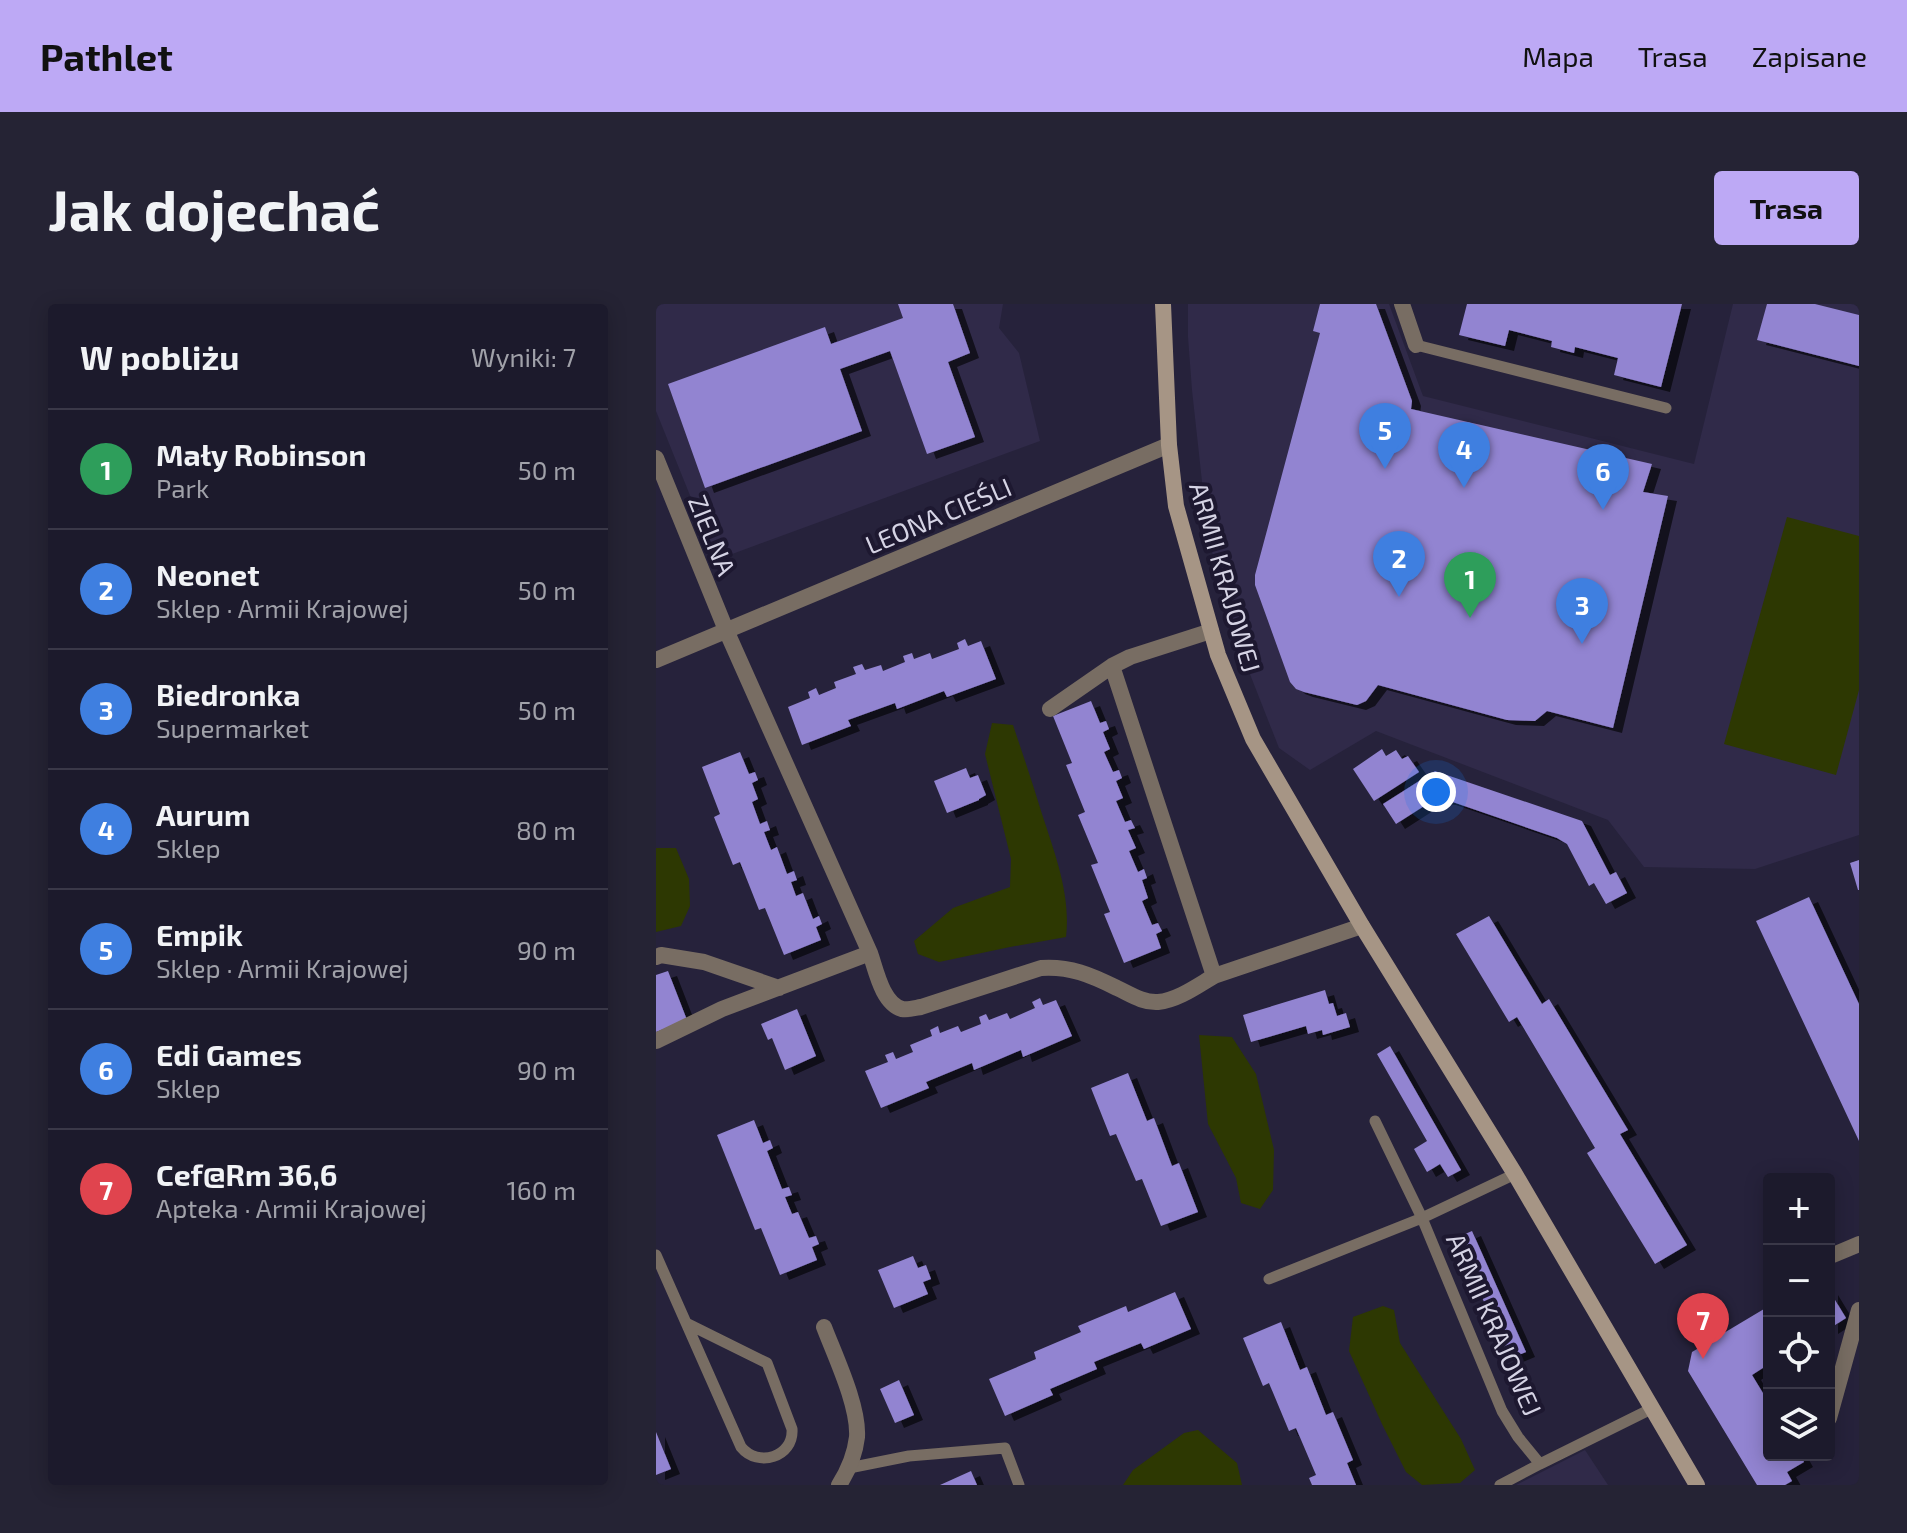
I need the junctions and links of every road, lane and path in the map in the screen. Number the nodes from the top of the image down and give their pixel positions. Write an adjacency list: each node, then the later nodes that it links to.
1 (1163, 304): 5 (street, ARMII KRAJOWEJ)
2 (1402, 304): 3 (street)
3 (1416, 345): 4 (lane)
4 (1666, 408)
5 (1169, 445): 7 (street, LEONA CIEŚLI); 8 (street, ARMII KRAJOWEJ)
6 (656, 458): 7 (street, ZIELNA)
7 (726, 630): 9 (street, LEONA CIEŚLI); 13 (street)
8 (1211, 631): 10 (street); 12 (street, ARMII KRAJOWEJ)
9 (656, 660)
10 (1112, 666): 11 (street); 15 (street)
11 (1050, 709)
12 (1362, 926): 15 (street); 19 (street, ARMII KRAJOWEJ)
13 (870, 953): 15 (street); 16 (street)
14 (656, 957): 16 (street)
15 (1214, 976)
16 (779, 988): 17 (street)
17 (656, 1041)
18 (1375, 1121): 20 (lane)
19 (1515, 1174): 20 (lane, ARMII KRAJOWEJ); 29 (street, ARMII KRAJOWEJ)
20 (1422, 1218): 24 (lane, ARMII KRAJOWEJ); 30 (lane, ARMII KRAJOWEJ)
21 (1859, 1244): 22 (street)
22 (1835, 1254)
23 (656, 1255): 26 (lane)
24 (1269, 1279)
25 (1859, 1310): 28 (street)
26 (688, 1324): 26 (lane)
27 (824, 1327): 31 (street)
28 (1835, 1396)
29 (1651, 1409): 30 (lane); 35 (street, ARMII KRAJOWEJ)
30 (1540, 1464): 34 (lane)
31 (849, 1468): 32 (street); 33 (lane)
32 (839, 1485)
33 (1019, 1485)
34 (1500, 1485)
35 (1697, 1485)

